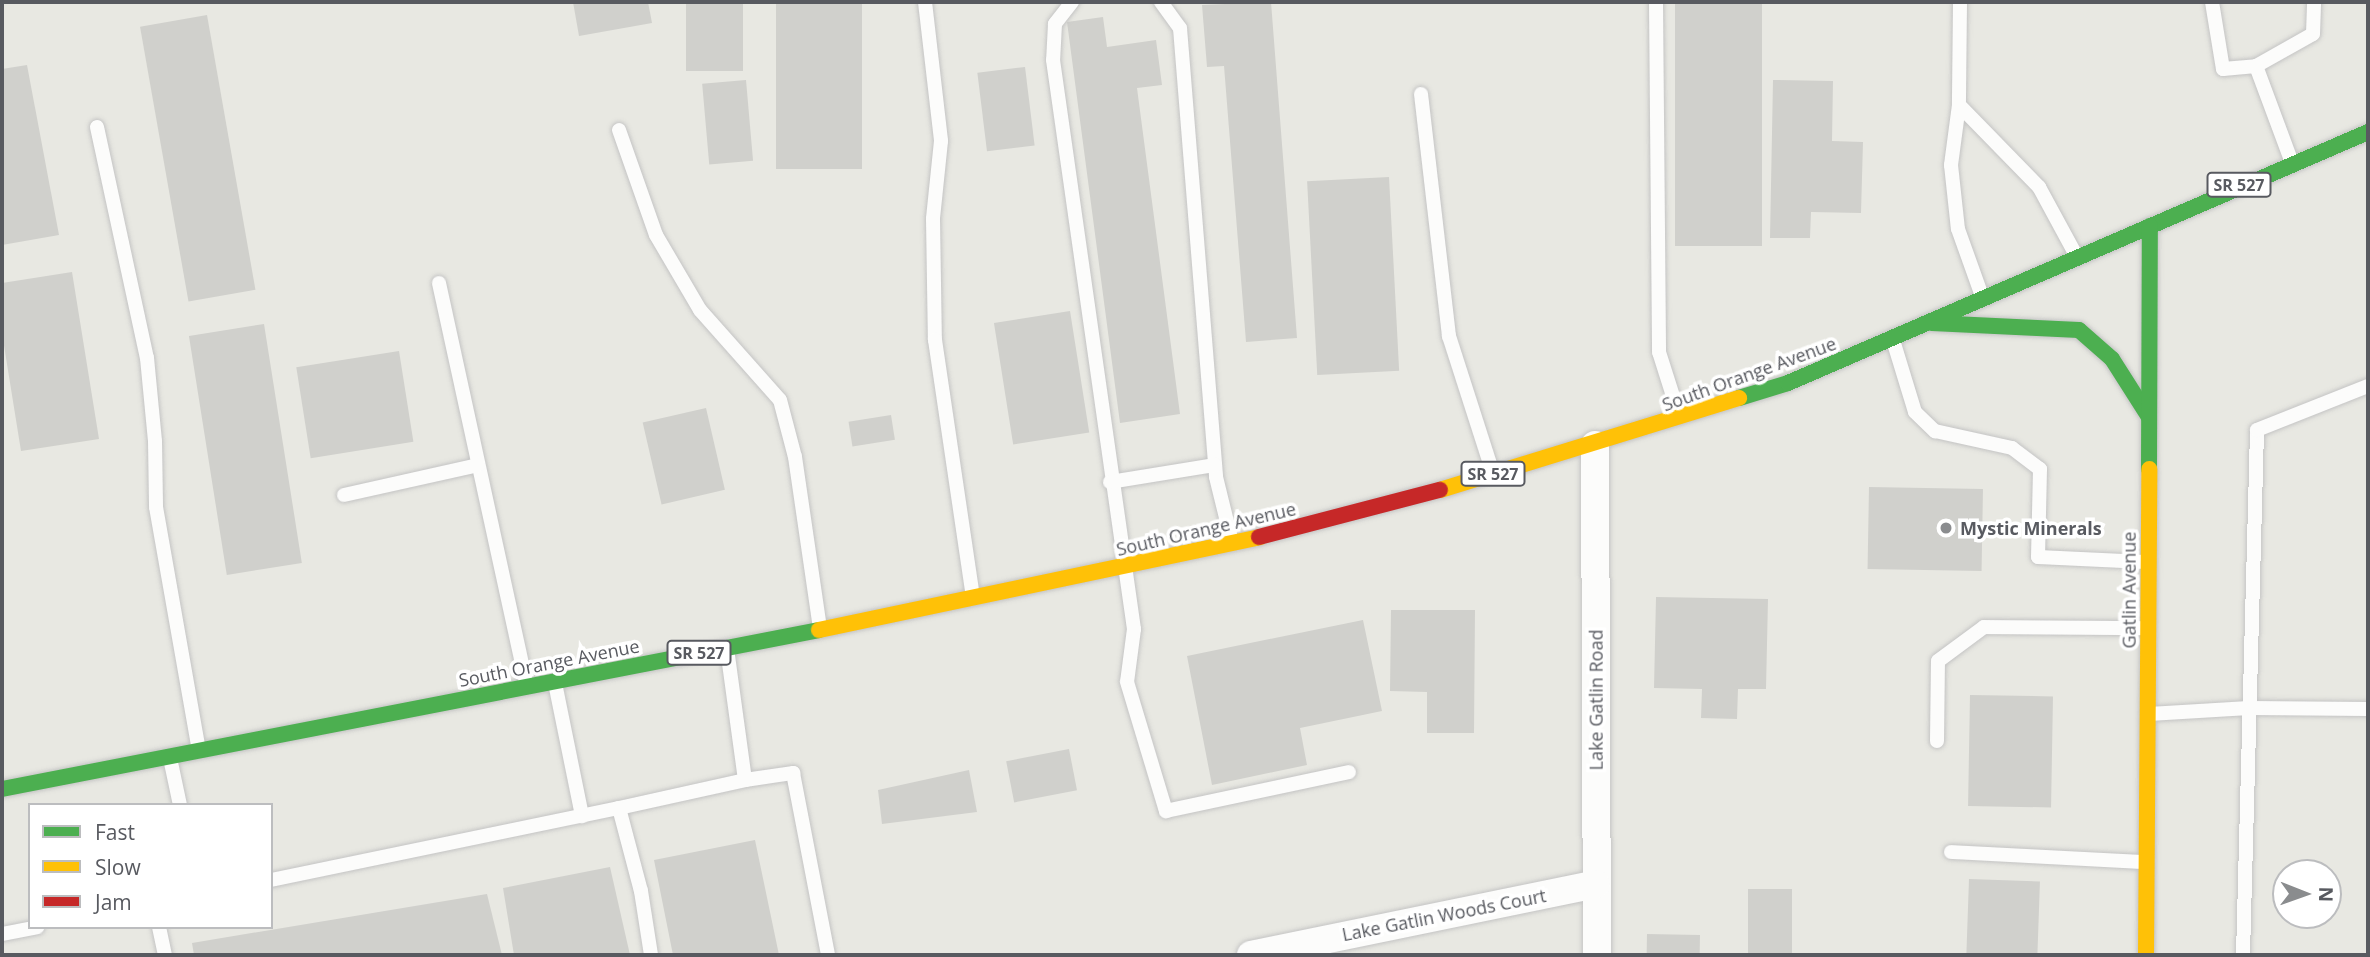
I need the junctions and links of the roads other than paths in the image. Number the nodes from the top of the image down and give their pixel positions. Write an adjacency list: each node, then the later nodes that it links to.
1 (925, 2): 33 (lane)
2 (1072, 2): 28 (lane)
3 (1161, 2): 26 (lane)
4 (1656, 2): 23 (lane)
5 (1960, 2): 10 (lane)
6 (2212, 2): 8 (lane)
7 (2314, 2): 8 (lane)
8 (2256, 66): 14 (lane)
9 (1421, 94): 27 (lane)
10 (1959, 105): 16 (lane); 18 (lane)
11 (97, 127): 43 (lane)
12 (619, 130): 35 (lane)
13 (2368, 132): 14 (main road, South Orange Avenue / SR 527)
14 (2292, 163): 15 (main road, South Orange Avenue / SR 527)
15 (2150, 226): 16 (main road, South Orange Avenue / SR 527); 22 (main road, Gatlin Avenue)
16 (2078, 258): 18 (main road, South Orange Avenue / SR 527)
17 (439, 283): 25 (lane)
18 (1984, 301): 19 (main road, South Orange Avenue / SR 527)
19 (1932, 323): 20 (main road, South Orange Avenue / SR 527); 22 (main road)
20 (1893, 340): 23 (main road, South Orange Avenue / SR 527); 31 (lane)
21 (2368, 386): 39 (lane)
22 (2149, 417): 31 (main road, Gatlin Avenue)
23 (1680, 419): 24 (main road, South Orange Avenue / SR 527)
24 (1595, 446): 27 (main road, South Orange Avenue / SR 527); 54 (street, Lake Gatlin Road)
25 (478, 465): 29 (lane); 38 (lane)
26 (1215, 465): 28 (lane); 30 (lane)
27 (1493, 474): 30 (main road, South Orange Avenue / SR 527)
28 (1110, 482): 32 (lane)
29 (345, 495)
30 (1232, 544): 32 (main road, South Orange Avenue / SR 527)
31 (2148, 562): 34 (main road, Gatlin Avenue)
32 (1126, 567): 33 (main road, South Orange Avenue / SR 527); 45 (lane)
33 (973, 600): 35 (main road, South Orange Avenue / SR 527)
34 (2148, 628): 41 (main road, Gatlin Avenue); 42 (lane)
35 (820, 630): 36 (main road, South Orange Avenue / SR 527)
36 (727, 648): 37 (main road, South Orange Avenue / SR 527); 46 (lane)
37 (554, 681): 38 (main road, South Orange Avenue / SR 527); 50 (lane)
38 (527, 687): 43 (main road, South Orange Avenue / SR 527)
39 (2249, 708): 40 (lane); 41 (lane); 64 (lane)
40 (2368, 709)
41 (2147, 714): 52 (main road, Gatlin Avenue)
42 (1937, 741)
43 (200, 751): 44 (main road, South Orange Avenue / SR 527)
44 (170, 757): 47 (main road, South Orange Avenue / SR 527); 48 (lane)
45 (1349, 772)
46 (745, 780): 49 (lane); 60 (lane)
47 (2, 789)
48 (180, 803)
49 (620, 808): 50 (lane); 59 (lane)
50 (582, 816): 53 (lane)
51 (1951, 852): 52 (lane)
52 (2146, 862): 63 (main road, Gatlin Avenue)
53 (273, 880)
54 (1596, 884): 61 (street, Lake Gatlin Woods Court); 62 (street, Lake Gatlin Road)
55 (28, 929): 57 (lane)
56 (159, 929): 58 (lane)
57 (2, 934)
58 (164, 955)
59 (651, 955)
60 (828, 955)
61 (1251, 955)
62 (1597, 955)
63 (2146, 955)
64 (2243, 955)

